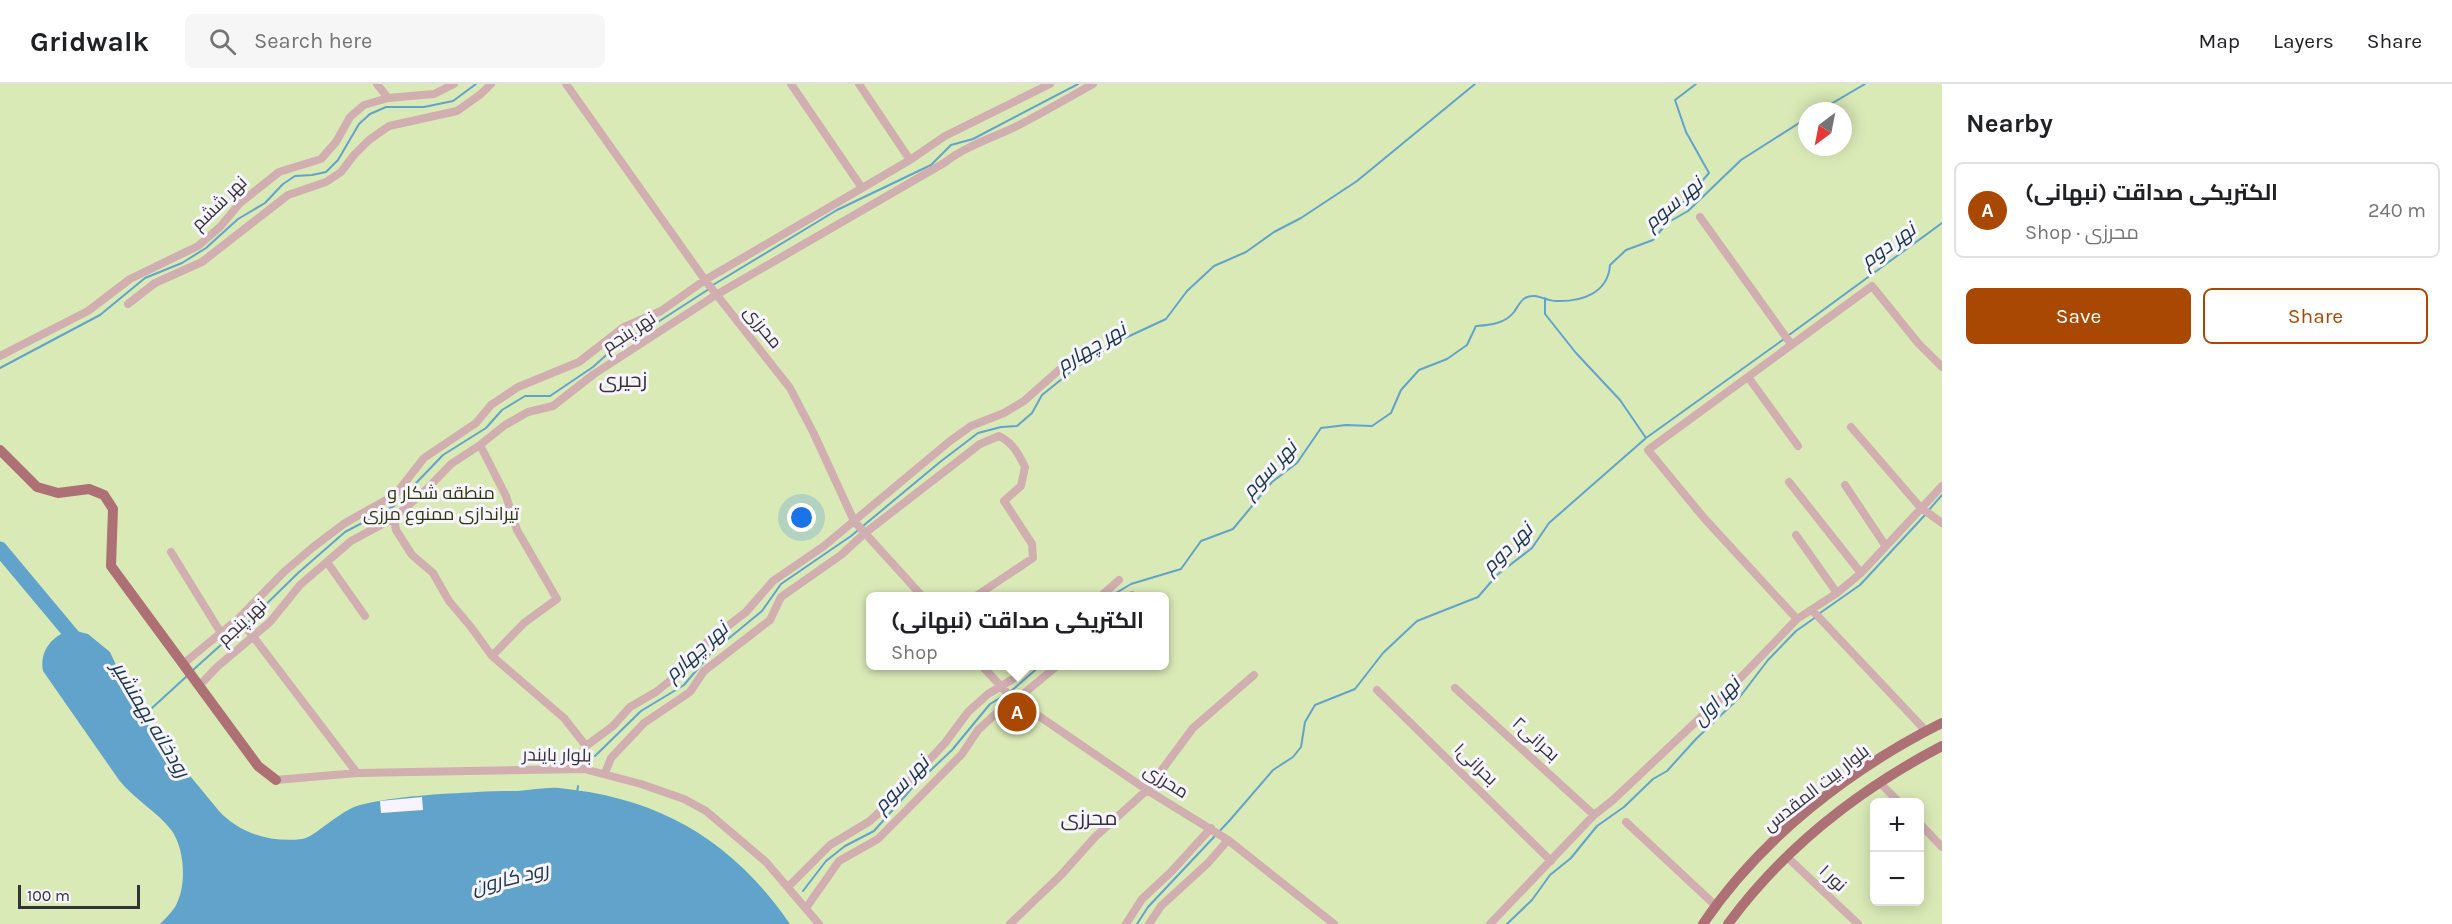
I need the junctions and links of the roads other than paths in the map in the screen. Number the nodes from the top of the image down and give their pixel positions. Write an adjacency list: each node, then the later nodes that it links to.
1 (377, 84): 9 (street)
2 (454, 84): 9 (street, نهر ششم)
3 (491, 84): 15 (street)
4 (566, 84): 13 (street, محرزی)
5 (791, 84): 11 (street)
6 (859, 84): 10 (street)
7 (1050, 84): 10 (street, نهر پنجم)
8 (1093, 84): 14 (street, نهر پنجم)
9 (388, 98): 17 (street, نهر ششم)
10 (910, 160): 11 (street, نهر پنجم)
11 (862, 188): 13 (street, نهر پنجم)
12 (1700, 217): 16 (street)
13 (706, 281): 14 (street, محرزی); 45 (street, نهر پنجم)
14 (714, 293): 22 (street, نهر پنجم); 31 (street, محرزی)
15 (128, 304)
16 (1788, 339): 18 (street); 20 (street)
17 (0, 356)
18 (1942, 367)
19 (1059, 370): 31 (street)
20 (1748, 377): 23 (street); 44 (street)
21 (1851, 427): 28 (street)
22 (480, 445): 29 (street, نهر پنجم); 47 (street)
23 (1798, 446)
24 (0, 450): 48 (main road)
25 (1789, 482): 36 (street)
26 (1845, 485): 33 (street)
27 (1942, 486): 28 (street)
28 (1922, 508): 30 (street); 33 (street)
29 (394, 518): 35 (street, نهر پنجم); 47 (street)
30 (1942, 523)
31 (860, 527): 38 (street, محرزی); 39 (street); 59 (street); 63 (street)
32 (1796, 535): 41 (street)
33 (1885, 545): 36 (street)
34 (171, 552): 46 (street)
35 (327, 562): 43 (street); 45 (street, نهر پنجم)
36 (1861, 573): 41 (street)
37 (1119, 580): 40 (street)
38 (918, 592)
39 (983, 592)
40 (1106, 592)
41 (1837, 593): 42 (street)
42 (1813, 611): 44 (street); 58 (street)
43 (365, 616)
44 (1797, 619): 68 (street)
45 (245, 626): 46 (street, نهر پنجم); 53 (street, نهر پنجم); 62 (street)
46 (221, 633): 48 (street, نهر پنجم)
47 (492, 656): 59 (street)
48 (184, 666): 53 (main road)
49 (986, 670): 56 (street, محرزی)
50 (1024, 670): 56 (street)
51 (1050, 670): 56 (street)
52 (1254, 675): 66 (street)
53 (196, 682): 64 (main road)
54 (1455, 688): 68 (street, بحرانی۲)
55 (1377, 690): 75 (street, بحرانی۱)
56 (1008, 694): 66 (street, محرزی); 76 (street); 78 (street)
57 (1942, 723): 58 (main road, بلوار بیت المقدس)
58 (1926, 731): 77 (main road, بلوار بیت المقدس)
59 (586, 746): 61 (street)
60 (1942, 746): 65 (main road, بلوار بیت المقدس)
61 (579, 769): 62 (street, بلوار بایندر); 63 (street, بلوار بایندر)
62 (357, 773): 64 (street, بلوار بایندر)
63 (605, 773): 76 (street, بلوار بایندر)
64 (276, 780)
65 (1880, 783): 67 (street); 74 (main road, بلوار بیت المقدس)
66 (1147, 790): 71 (street, محرزی); 80 (street)
67 (1895, 798)
68 (1594, 814): 75 (street)
69 (1626, 822): 77 (street)
70 (1924, 828): 73 (street)
71 (1212, 830): 72 (street, محرزی); 81 (street)
72 (1225, 838): 82 (street); 83 (street, محرزی)
73 (1942, 847)
74 (1786, 856): 86 (main road, بلوار بیت المقدس); 87 (street, نور ۱)
75 (1551, 861): 84 (street)
76 (789, 886): 78 (street, بلوار بایندر)
77 (1716, 906): 85 (main road, بلوار بیت المقدس)
78 (806, 908): 79 (street, بلوار بایندر)
79 (819, 924)
80 (1010, 924)
81 (1126, 924)
82 (1149, 924)
83 (1334, 924)
84 (1490, 924)
85 (1703, 924)
86 (1728, 924)
87 (1858, 924)

